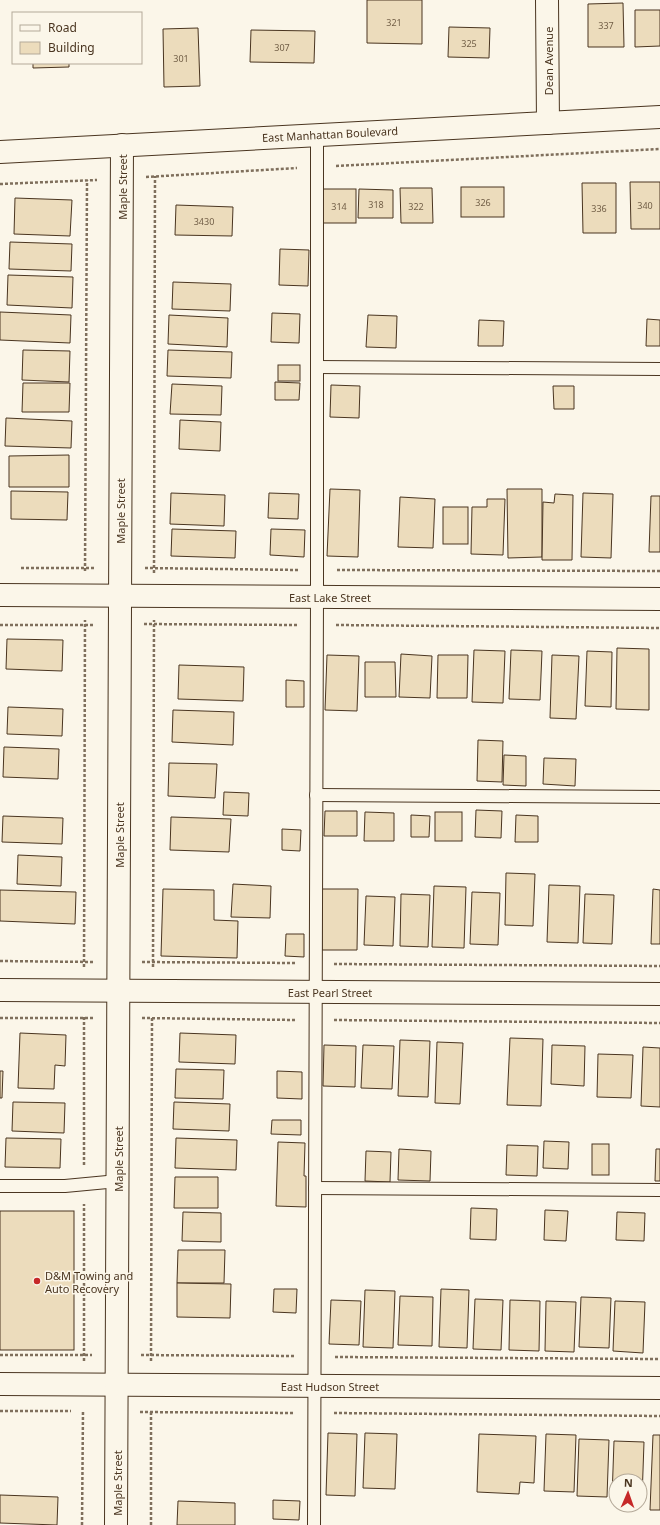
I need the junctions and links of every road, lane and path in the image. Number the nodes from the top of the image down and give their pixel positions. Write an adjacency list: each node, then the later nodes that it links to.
1 (547, 0): 3 (street, Dean Avenue)
2 (660, 117): 3 (street, East Manhattan Boulevard)
3 (548, 123): 4 (street, East Manhattan Boulevard)
4 (317, 135): 5 (street, East Manhattan Boulevard); 9 (lane)
5 (122, 145): 6 (street, East Manhattan Boulevard); 13 (street, Maple Street)
6 (0, 152)
7 (155, 176): 14 (path)
8 (87, 180): 12 (path)
9 (317, 367): 10 (lane); 15 (lane)
10 (660, 369)
11 (0, 595): 12 (street, East Lake Street)
12 (85, 596): 13 (street, East Lake Street); 20 (path)
13 (120, 596): 14 (street, East Lake Street); 21 (street, Maple Street)
14 (154, 596): 15 (street, East Lake Street); 22 (path)
15 (318, 597): 16 (street, East Lake Street); 17 (lane)
16 (660, 599)
17 (316, 794): 18 (lane); 23 (lane)
18 (660, 797)
19 (0, 990): 20 (street, East Pearl Street)
20 (84, 991): 21 (street, East Pearl Street); 26 (path)
21 (119, 991): 22 (street, East Pearl Street); 25 (street, Maple Street)
22 (153, 991): 23 (street, East Pearl Street); 33 (path)
23 (315, 992): 24 (street, East Pearl Street); 28 (lane)
24 (660, 994)
25 (118, 1181): 26 (lane); 32 (street, Maple Street)
26 (84, 1184): 27 (lane); 31 (path)
27 (0, 1186)
28 (315, 1188): 29 (lane); 34 (lane)
29 (660, 1190)
30 (0, 1384): 31 (street, East Hudson Street)
31 (84, 1384): 32 (street, East Hudson Street); 36 (path)
32 (117, 1384): 33 (street, East Hudson Street); 37 (street, Maple Street)
33 (151, 1385): 34 (street, East Hudson Street); 38 (path)
34 (314, 1386): 35 (street, East Hudson Street); 39 (lane)
35 (660, 1388)
36 (82, 1525)
37 (116, 1525)
38 (151, 1525)
39 (314, 1525)

